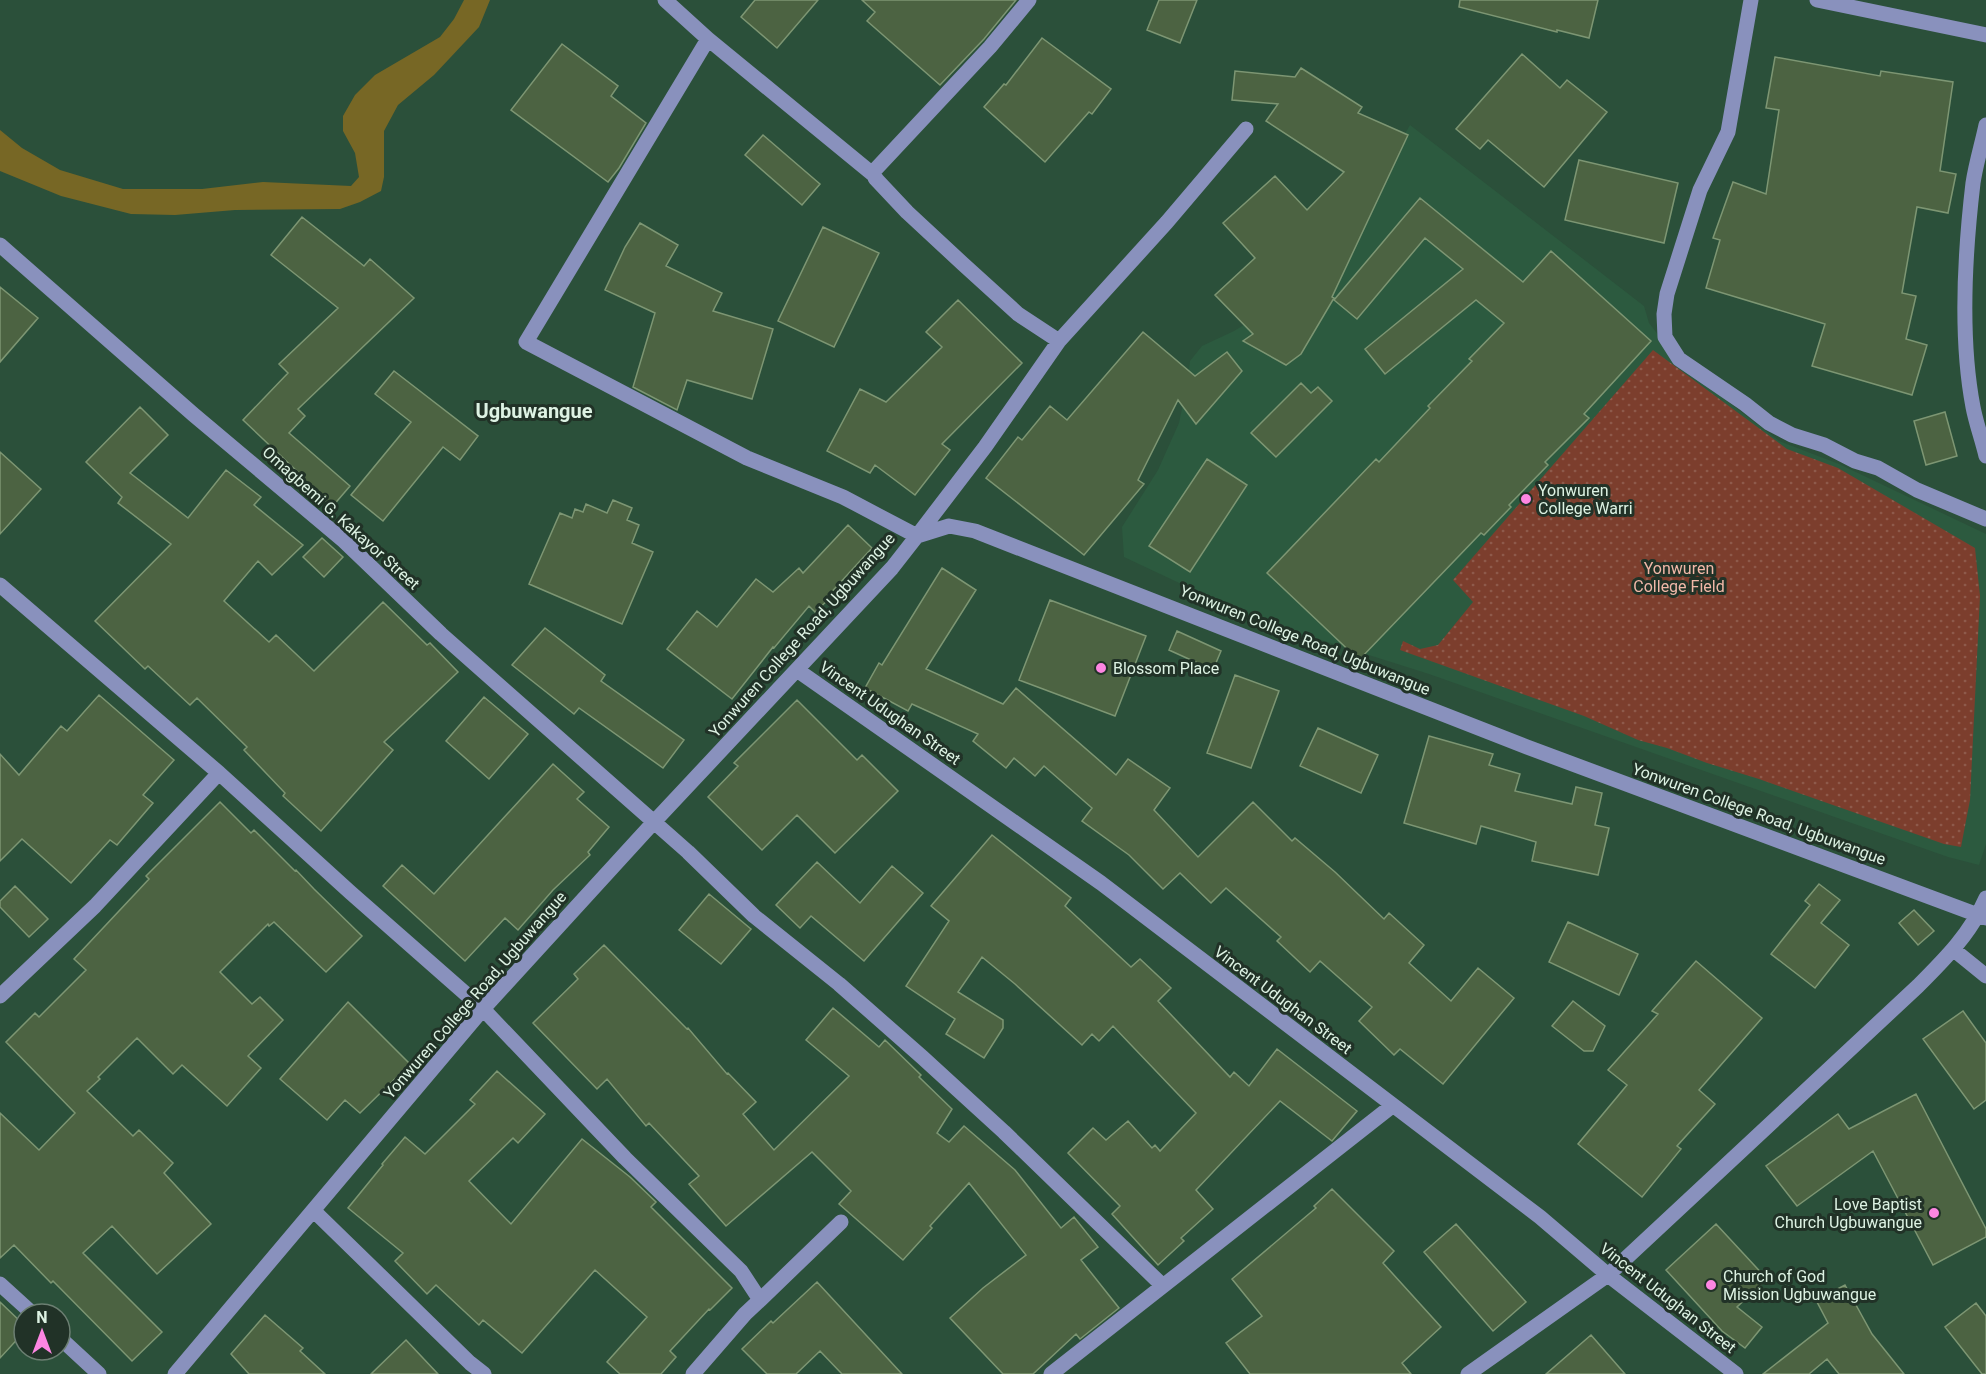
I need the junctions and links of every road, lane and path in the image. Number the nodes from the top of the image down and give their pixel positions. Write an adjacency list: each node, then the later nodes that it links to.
1 (665, 0): 6 (street)
2 (1029, 0): 9 (street)
3 (1751, 0): 13 (street)
4 (1817, 0): 5 (street)
5 (1986, 35)
6 (708, 39): 9 (street); 14 (street)
7 (1986, 125): 12 (street)
8 (1246, 129): 11 (street)
9 (875, 176): 11 (street)
10 (0, 245): 18 (street, Omagbemi G. Kakayor Street)
11 (1059, 341): 14 (street)
12 (1986, 456)
13 (1986, 519)
14 (917, 536): 16 (street, Yonwuren College Road, Ugbuwangue); 20 (street, Yonwuren College Road, Ugbuwangue)
15 (0, 585): 17 (street)
16 (797, 670): 18 (street, Yonwuren College Road, Ugbuwangue); 25 (street, Vincent Udughan Street)
17 (219, 773): 23 (street); 24 (street)
18 (653, 823): 24 (street, Yonwuren College Road, Ugbuwangue); 30 (street, Omagbemi G. Kakayor Street)
19 (1986, 898): 20 (street)
20 (1982, 917): 21 (street)
21 (1954, 950): 22 (street); 28 (street)
22 (1986, 976)
23 (0, 996)
24 (483, 1009): 26 (street, Yonwuren College Road, Ugbuwangue); 31 (street)
25 (1392, 1106): 28 (street, Vincent Udughan Street); 30 (street)
26 (314, 1210): 34 (street); 36 (street, Yonwuren College Road, Ugbuwangue)
27 (841, 1222): 31 (street)
28 (1608, 1275): 40 (street); 41 (street, Vincent Udughan Street)
29 (0, 1284): 32 (street)
30 (1163, 1286): 39 (street)
31 (760, 1300): 38 (street)
32 (20, 1302)
33 (72, 1349): 35 (street)
34 (466, 1369): 37 (street)
35 (99, 1374)
36 (175, 1374)
37 (484, 1374)
38 (693, 1374)
39 (1051, 1374)
40 (1468, 1374)
41 (1736, 1374)

